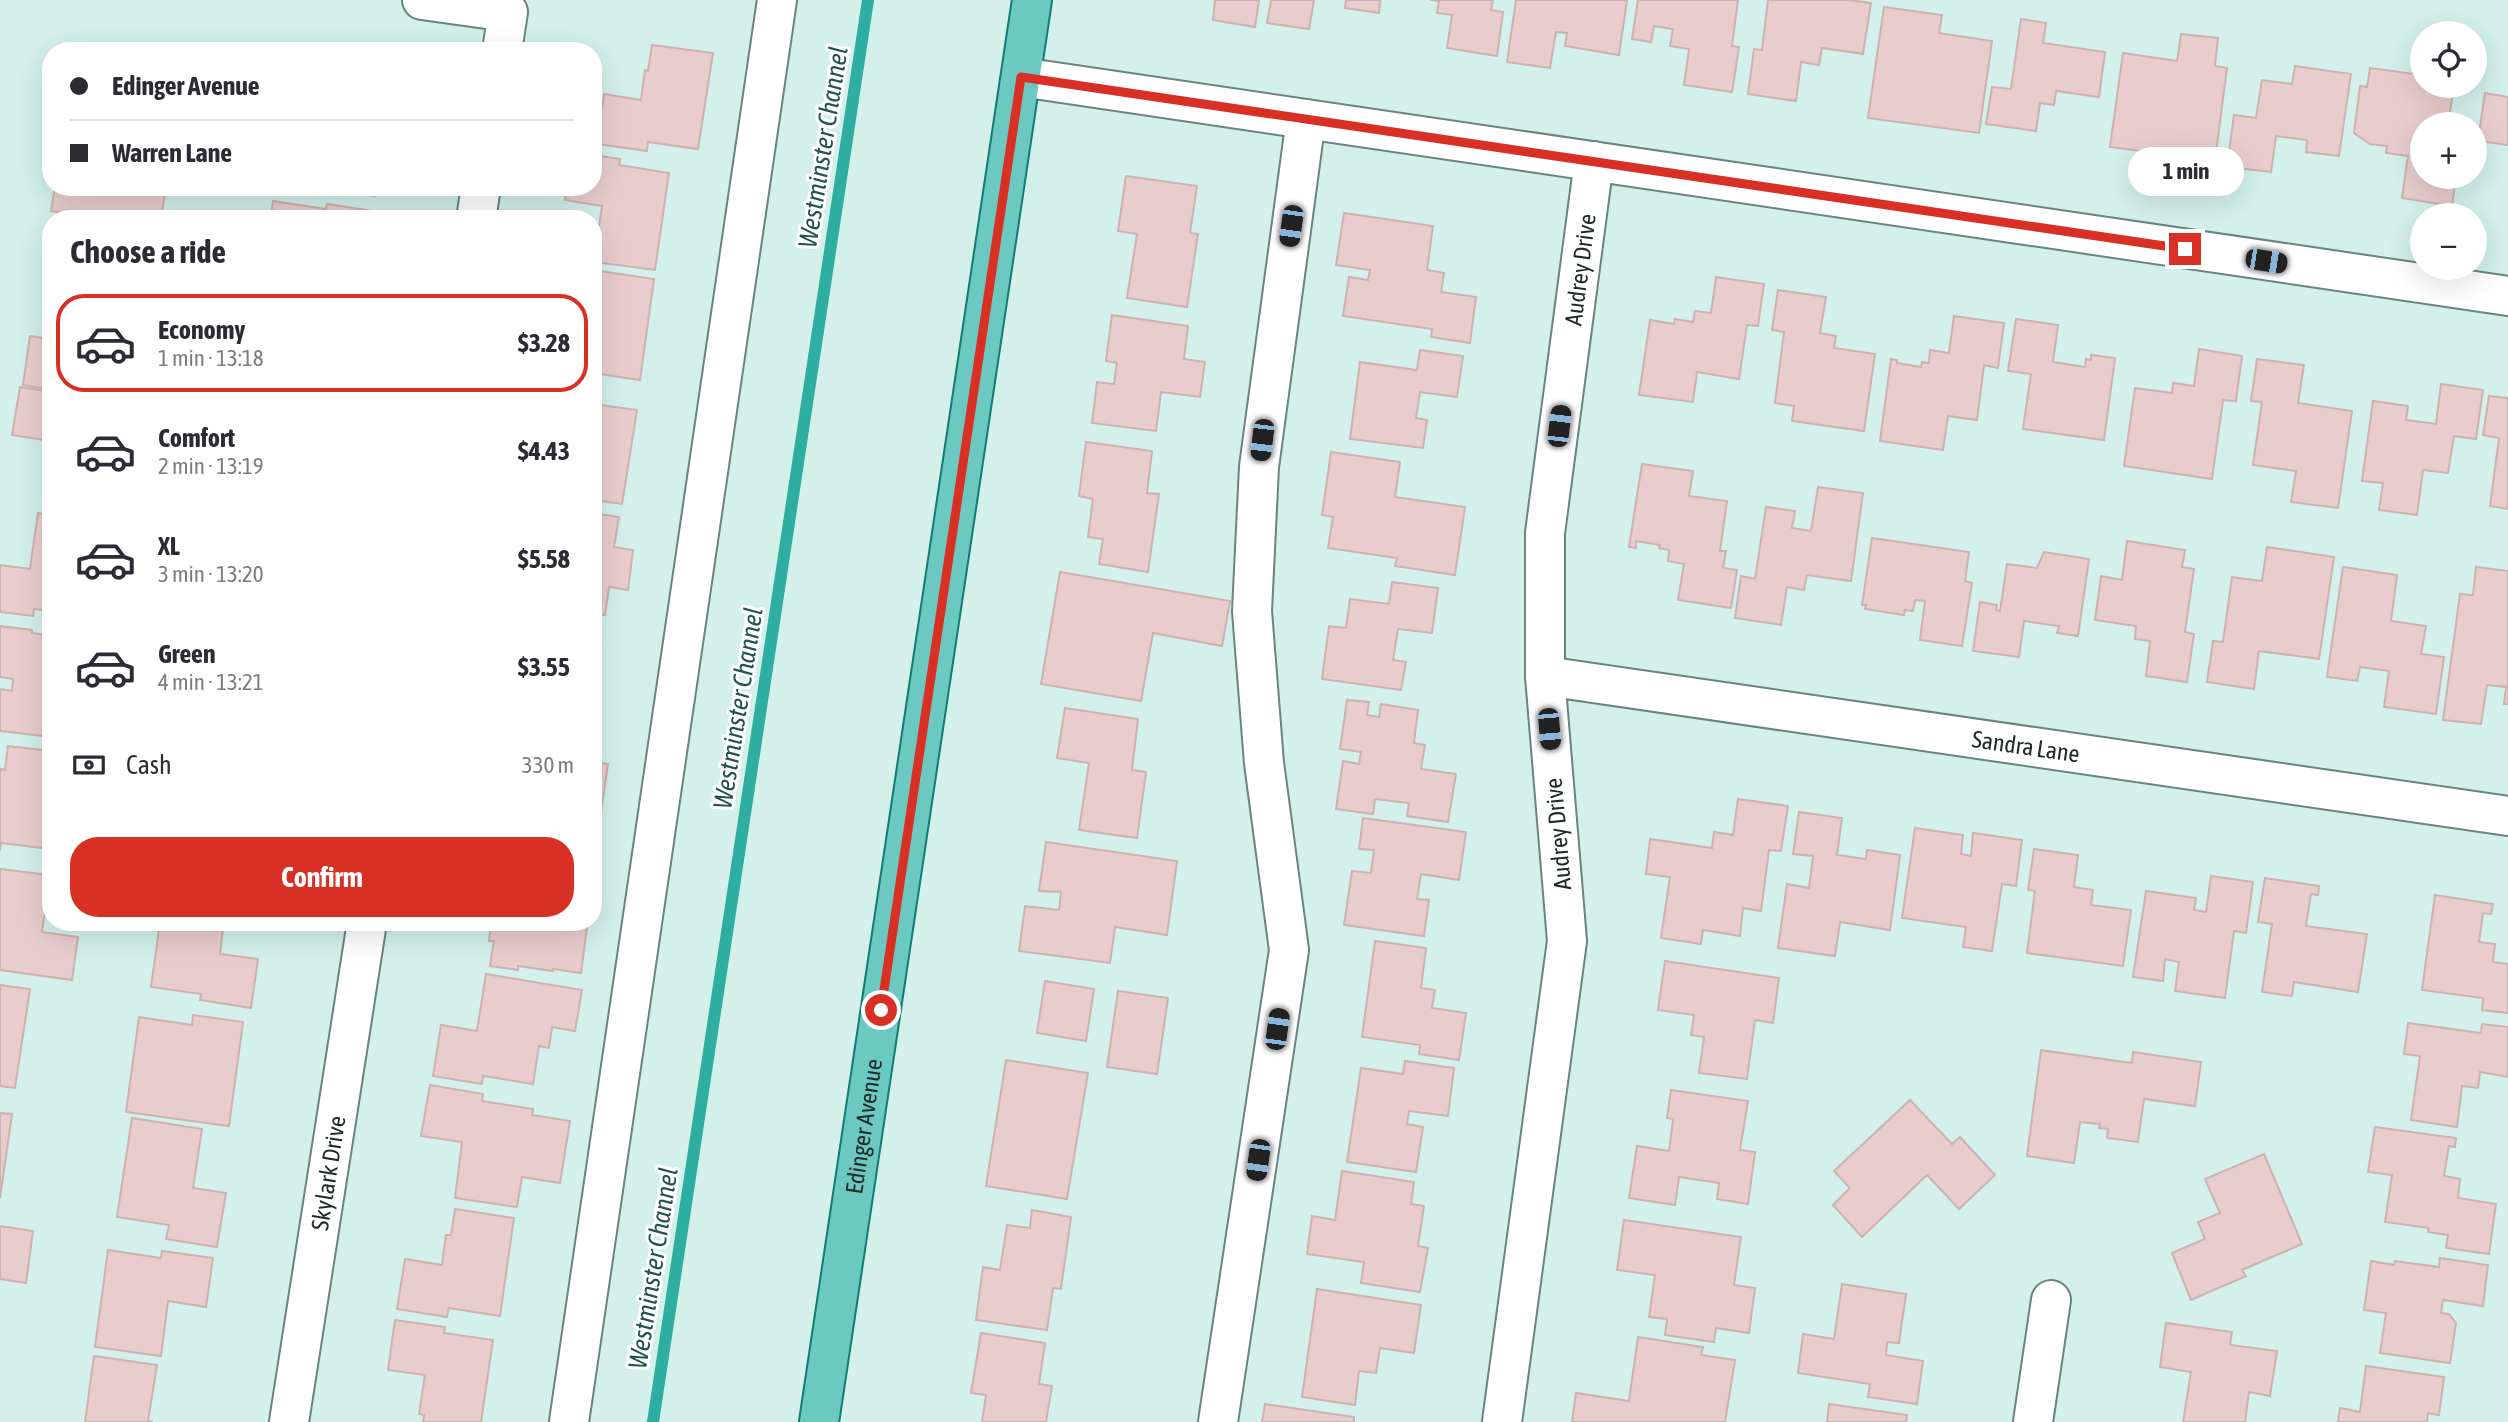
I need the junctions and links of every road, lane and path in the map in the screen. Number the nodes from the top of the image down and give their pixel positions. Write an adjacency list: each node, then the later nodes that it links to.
1 (422, 0): 4 (street)
2 (777, 0): 14 (street)
3 (1032, 0): 5 (main road, Edinger Avenue)
4 (503, 42)
5 (1021, 77): 6 (street); 15 (main road, Edinger Avenue)
6 (1306, 119): 7 (street); 16 (street)
7 (1594, 161): 8 (street); 9 (street, Audrey Drive)
8 (2508, 296)
9 (1545, 676): 10 (street, Sandra Lane); 17 (street, Audrey Drive)
10 (2508, 816)
11 (366, 931): 13 (street, Skylark Drive)
12 (2051, 1300): 18 (street)
13 (289, 1422)
14 (569, 1422)
15 (819, 1422)
16 (1219, 1422)
17 (1502, 1422)
18 (2033, 1422)

